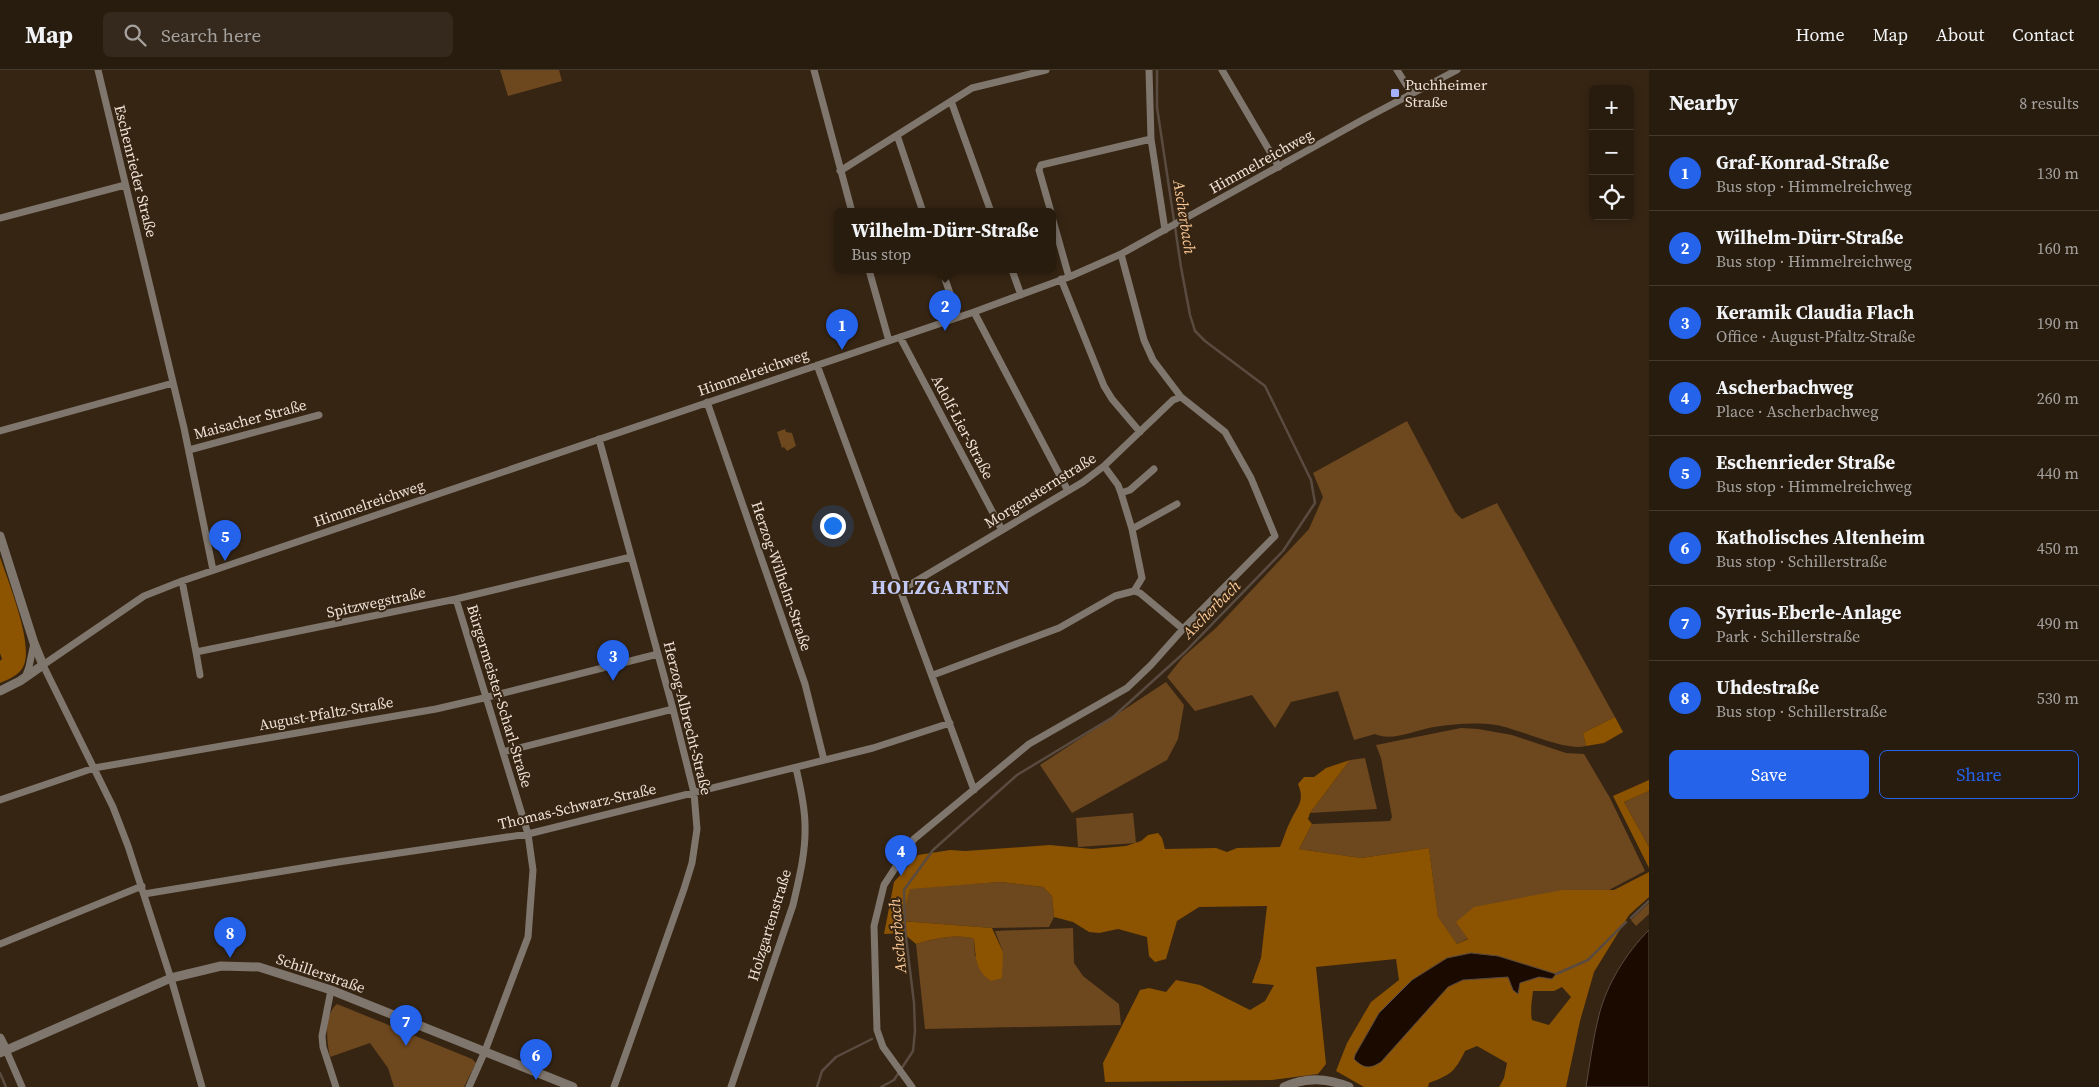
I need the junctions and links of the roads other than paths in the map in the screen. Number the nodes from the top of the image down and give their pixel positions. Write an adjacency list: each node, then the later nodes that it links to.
1 (98, 70): 14 (street, Eschenrieder Straße)
2 (814, 70): 13 (street)
3 (1046, 70): 9 (street)
4 (1149, 70): 11 (street)
5 (1222, 70): 12 (street)
6 (1397, 70): 8 (street)
7 (1456, 70): 8 (street, Himmelreichweg)
8 (1412, 94): 12 (street, Himmelreichweg)
9 (951, 101): 10 (street); 17 (street)
10 (897, 135): 13 (street); 16 (street)
11 (1151, 138): 18 (street); 20 (street)
12 (1279, 166): 20 (street, Himmelreichweg)
13 (840, 171): 15 (street)
14 (125, 185): 19 (street); 34 (street, Eschenrieder Straße)
15 (851, 208)
16 (922, 208)
17 (990, 208)
18 (1050, 208)
19 (0, 218)
20 (1168, 229): 22 (street, Himmelreichweg)
21 (1056, 231): 26 (street)
22 (1121, 254): 26 (street, Himmelreichweg); 35 (street)
23 (870, 273): 32 (street)
24 (943, 273): 30 (street)
25 (1013, 273): 28 (street)
26 (1069, 276): 27 (street, Himmelreichweg)
27 (1061, 279): 28 (street, Himmelreichweg); 39 (street)
28 (1021, 295): 29 (street, Himmelreichweg)
29 (974, 312): 30 (street, Himmelreichweg); 44 (street)
30 (958, 318): 31 (street, Himmelreichweg)
31 (900, 337): 32 (street, Himmelreichweg); 48 (street, Adolf-Lier-Straße)
32 (889, 340): 33 (street, Himmelreichweg)
33 (816, 365): 36 (street, Himmelreichweg); 53 (street)
34 (173, 382): 38 (street); 41 (street, Eschenrieder Straße)
35 (1182, 397): 39 (street, Morgensternstraße); 56 (street)
36 (707, 402): 40 (street, Himmelreichweg); 69 (street, Herzog-Wilhelm-Straße)
37 (319, 415): 41 (street, Maisacher Straße)
38 (0, 431)
39 (1140, 432): 42 (street, Morgensternstraße)
40 (598, 440): 50 (street, Herzog-Albrecht-Straße); 51 (street, Himmelreichweg)
41 (189, 450): 51 (street, Eschenrieder Straße)
42 (1104, 466): 44 (street, Morgensternstraße); 45 (street)
43 (1154, 469): 45 (street)
44 (1068, 491): 48 (street, Morgensternstraße)
45 (1121, 493): 47 (street)
46 (1178, 504): 47 (street)
47 (1132, 529): 54 (street)
48 (1002, 530): 53 (street, Morgensternstraße)
49 (0, 536): 57 (street)
50 (631, 557): 55 (street, Spitzwegstraße); 59 (street, Herzog-Albrecht-Straße)
51 (214, 570): 52 (street, Himmelreichweg)
52 (182, 581): 58 (street); 60 (street, Himmelreichweg)
53 (900, 590): 62 (street)
54 (1134, 591): 56 (street); 62 (street)
55 (456, 599): 58 (street, Spitzwegstraße); 65 (street, Bürgermeister-Scharl-Straße)
56 (1183, 630): 72 (street)
57 (34, 643): 60 (street); 63 (street)
58 (196, 652): 61 (street)
59 (658, 654): 65 (street, August-Pfaltz-Straße); 66 (street, Herzog-Albrecht-Straße)
60 (43, 665): 63 (street); 70 (street)
61 (200, 675)
62 (933, 675): 67 (street)
63 (24, 678): 64 (street)
64 (0, 691)
65 (488, 697): 68 (street, Bürgermeister-Scharl-Straße); 70 (street, August-Pfaltz-Straße)
66 (673, 709): 68 (street); 73 (street, Herzog-Albrecht-Straße)
67 (950, 723): 69 (street, Thomas-Schwarz-Straße); 72 (street)
68 (504, 752): 75 (street, Bürgermeister-Scharl-Straße)
69 (824, 760): 71 (street, Thomas-Schwarz-Straße)
70 (94, 768): 74 (street, August-Pfaltz-Straße); 76 (street)
71 (796, 768): 73 (street, Thomas-Schwarz-Straße); 90 (street, Holzgartenstraße)
72 (974, 790): 91 (street)
73 (694, 793): 75 (street, Thomas-Schwarz-Straße); 89 (street, Herzog-Albrecht-Straße)
74 (0, 800)
75 (528, 834): 77 (street, Thomas-Schwarz-Straße); 82 (street, Bürgermeister-Scharl-Straße)
76 (142, 886): 77 (street); 78 (street)
77 (144, 894): 79 (street)
78 (0, 944)
79 (171, 978): 80 (street, Schillerstraße); 83 (street, Schillerstraße); 85 (street)
80 (331, 990): 82 (street, Schillerstraße); 86 (street)
81 (0, 1038): 83 (street)
82 (485, 1051): 87 (street, Bürgermeister-Scharl-Straße); 88 (street, Schillerstraße)
83 (3, 1052): 84 (street)
84 (22, 1087)
85 (202, 1087)
86 (336, 1087)
87 (469, 1087)
88 (573, 1087)
89 (614, 1087)
90 (731, 1087)
91 (912, 1087)
92 (1284, 1087): 93 (street)
93 (1349, 1087)

